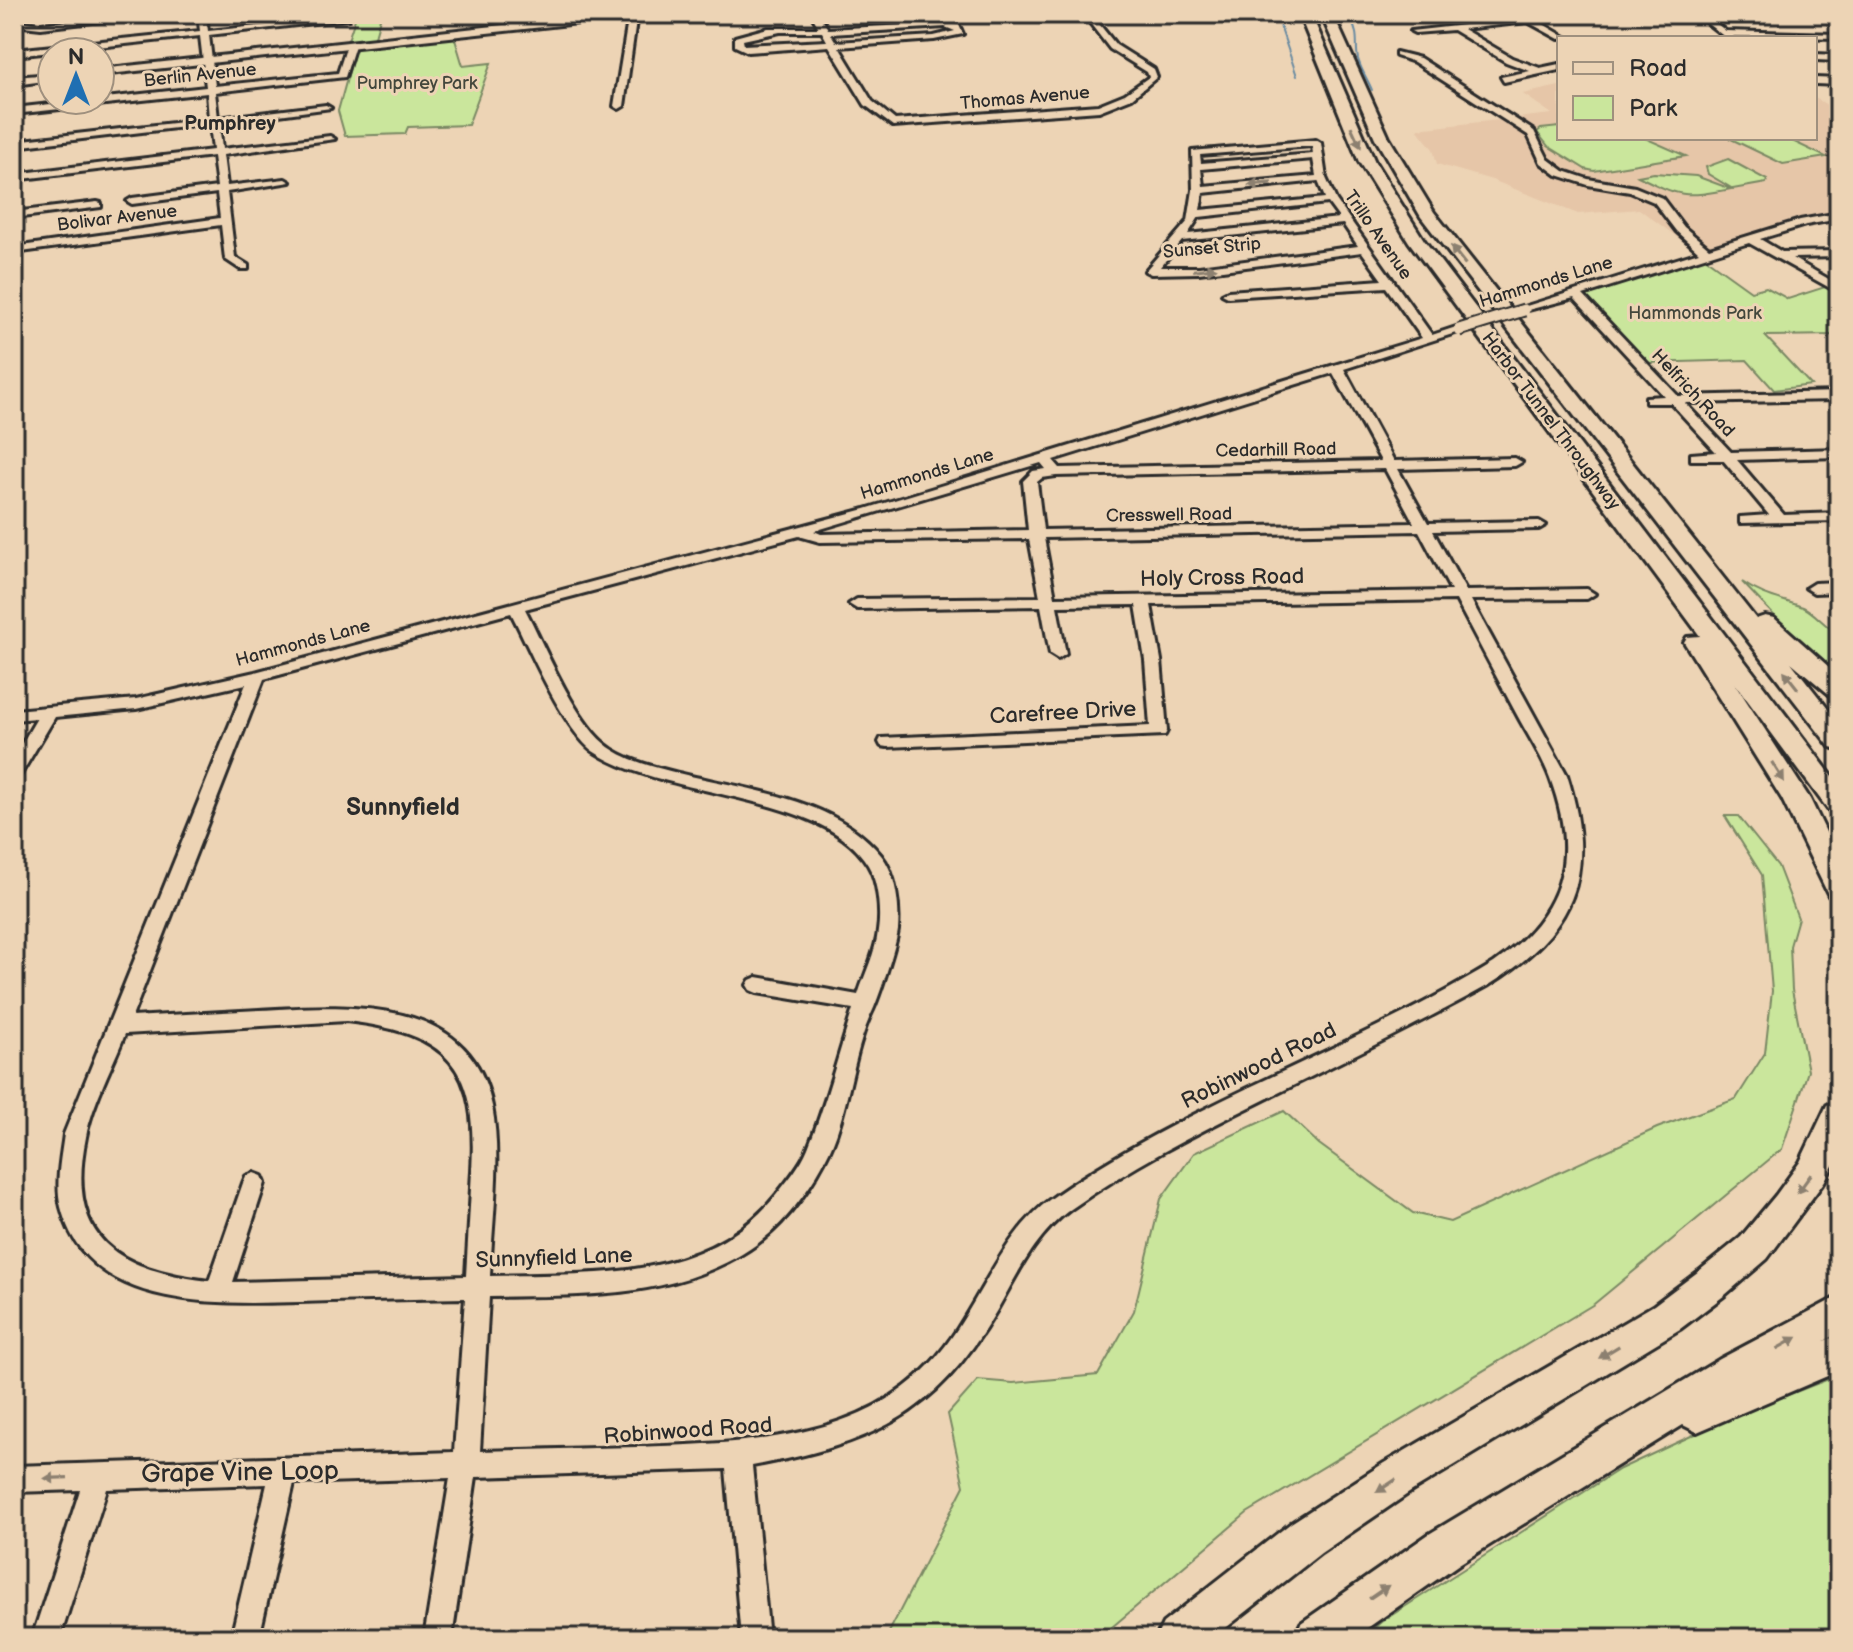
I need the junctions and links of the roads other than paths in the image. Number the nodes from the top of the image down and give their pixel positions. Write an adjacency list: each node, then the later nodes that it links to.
1 (62, 14): 17 (street)
2 (158, 14): 17 (street)
3 (202, 14): 22 (street)
4 (634, 14): 26 (main road); 41 (street)
5 (1087, 14): 20 (street, Thomas Avenue)
6 (1305, 14): 90 (highway, Harbor Tunnel Throughway, one-way to 90)
7 (1327, 14): 78 (highway, Harbor Tunnel Throughway, one-way to 7)
8 (1518, 14): 15 (street)
9 (1587, 14): 15 (street)
10 (1699, 14): 24 (street)
11 (1792, 14): 12 (street)
12 (1839, 15)
13 (345, 19): 22 (street)
14 (861, 19): 20 (street)
15 (1530, 20): 18 (street); 23 (street)
16 (14, 23): 17 (street)
17 (41, 26): 21 (street)
18 (1454, 27): 19 (street); 34 (street)
19 (1415, 31)
20 (825, 32): 20 (street); 20 (street)
21 (27, 34)
22 (204, 34): 27 (street); 31 (street)
23 (1559, 36)
24 (1728, 36): 25 (street)
25 (1839, 36)
26 (351, 45): 31 (main road); 40 (street, Berlin Avenue)
27 (14, 53)
28 (1399, 54): 68 (street)
29 (1817, 57): 30 (street)
30 (1839, 58)
31 (206, 61): 33 (main road); 40 (street)
32 (1557, 67): 34 (street)
33 (116, 70)
34 (1539, 71): 36 (street)
35 (36, 79): 37 (main road)
36 (1504, 79)
37 (14, 81)
38 (1817, 81): 39 (street)
39 (1839, 82)
40 (210, 90): 43 (street, Berlin Avenue); 44 (street)
41 (619, 106)
42 (326, 108): 44 (street)
43 (14, 111)
44 (213, 121): 46 (street); 47 (street)
45 (330, 139): 47 (street)
46 (14, 144)
47 (216, 153): 51 (street); 54 (street)
48 (1195, 153): 49 (street, Trillo Avenue); 50 (street, Sunset Strip)
49 (1318, 156): 50 (street); 52 (street, Trillo Avenue)
50 (1196, 166): 55 (street, Sunset Strip)
51 (14, 177)
52 (1321, 178): 55 (street, one-way to 55); 56 (street, Trillo Avenue)
53 (285, 182): 54 (street)
54 (220, 190): 57 (street); 62 (street)
55 (1198, 190): 59 (street, Sunset Strip)
56 (1331, 200): 59 (street); 63 (street, Trillo Avenue)
57 (132, 201)
58 (97, 205): 60 (street)
59 (1194, 214): 64 (street, Sunset Strip)
60 (14, 215)
61 (1839, 216): 65 (street, Hammonds Lane)
62 (224, 221): 67 (street, Bolivar Avenue); 71 (street)
63 (1344, 221): 64 (street); 66 (street, Trillo Avenue)
64 (1181, 238): 72 (street, Sunset Strip, one-way to 72)
65 (1751, 239): 68 (street, Hammonds Lane); 70 (street)
66 (1363, 249): 72 (street, Sunset Strip); 73 (street, Trillo Avenue)
67 (14, 250)
68 (1708, 253): 76 (street, Hammonds Lane)
69 (1839, 254): 70 (street)
70 (1784, 255): 74 (street)
71 (244, 267)
72 (1303, 272): 73 (street); 75 (street)
73 (1389, 283): 77 (street, Trillo Avenue)
74 (1839, 290)
75 (1228, 294)
76 (1576, 294): 77 (street, Hammonds Lane, bridge); 82 (street, Helfrich Road)
77 (1429, 339): 79 (street, Hammonds Lane)
78 (1541, 362): 108 (highway); 111 (highway, Harbor Tunnel Throughway, one-way to 78)
79 (1337, 368): 86 (street, Hammonds Lane); 88 (street, Robinwood Road)
80 (1839, 396): 82 (street)
81 (1651, 400): 82 (street)
82 (1675, 400): 84 (street, Helfrich Road)
83 (1839, 453): 84 (street)
84 (1727, 456): 85 (street); 92 (street, Helfrich Road)
85 (1696, 457)
86 (1045, 459): 89 (street); 96 (street, Hammonds Lane)
87 (1515, 462): 88 (street, Cedarhill Road)
88 (1393, 466): 89 (street, Cedarhill Road); 95 (street, Robinwood Road)
89 (1056, 472): 97 (street)
90 (1604, 492): 114 (highway, Harbor Tunnel Throughway); 115 (highway, one-way to 115)
91 (1839, 517): 92 (street)
92 (1780, 519): 93 (street)
93 (1745, 520)
94 (1539, 525): 95 (street, Cresswell Road)
95 (1427, 530): 97 (street, Cresswell Road); 101 (street, Robinwood Road)
96 (802, 531): 97 (street, Cresswell Road); 105 (street, Hammonds Lane)
97 (1036, 535): 103 (street)
98 (1839, 587): 99 (street)
99 (1814, 588)
100 (1587, 594): 101 (street, Holy Cross Road)
101 (1463, 597): 102 (street, Holy Cross Road); 125 (street, Robinwood Road)
102 (1143, 601): 103 (street, Holy Cross Road); 112 (street, Carefree Drive)
103 (1049, 602): 104 (street, Holy Cross Road); 106 (street)
104 (857, 604)
105 (516, 607): 107 (street, Hammonds Lane); 117 (street, Sunnyfield Lane)
106 (1058, 654)
107 (257, 676): 109 (street, Hammonds Lane); 118 (street, Sunnyfield Lane)
108 (1839, 689)
109 (49, 712): 110 (street, Hammonds Lane); 113 (street)
110 (14, 715)
111 (1839, 741)
112 (887, 742)
113 (14, 772)
114 (1839, 804)
115 (1839, 889)
116 (757, 985): 117 (street)
117 (867, 1004): 121 (street, Sunnyfield Lane)
118 (118, 1026): 121 (street); 122 (street, Sunnyfield Lane)
119 (1839, 1115): 135 (highway, one-way to 135)
120 (254, 1183): 122 (street)
121 (478, 1284): 122 (street, Sunnyfield Lane); 126 (street)
122 (217, 1293)
123 (1839, 1313): 130 (highway, one-way to 123)
124 (1839, 1353): 130 (highway)
125 (738, 1456): 126 (street, Robinwood Road); 134 (street)
126 (465, 1467): 127 (street, Grape Vine Loop); 133 (street)
127 (283, 1472): 128 (street, Grape Vine Loop); 132 (street)
128 (98, 1476): 129 (street, Grape Vine Loop, one-way to 129); 131 (street)
129 (14, 1479)
130 (1528, 1498): 136 (highway, one-way to 130)
131 (46, 1638)
132 (245, 1638)
133 (438, 1638)
134 (755, 1638)
135 (1178, 1638)
136 (1316, 1638)

